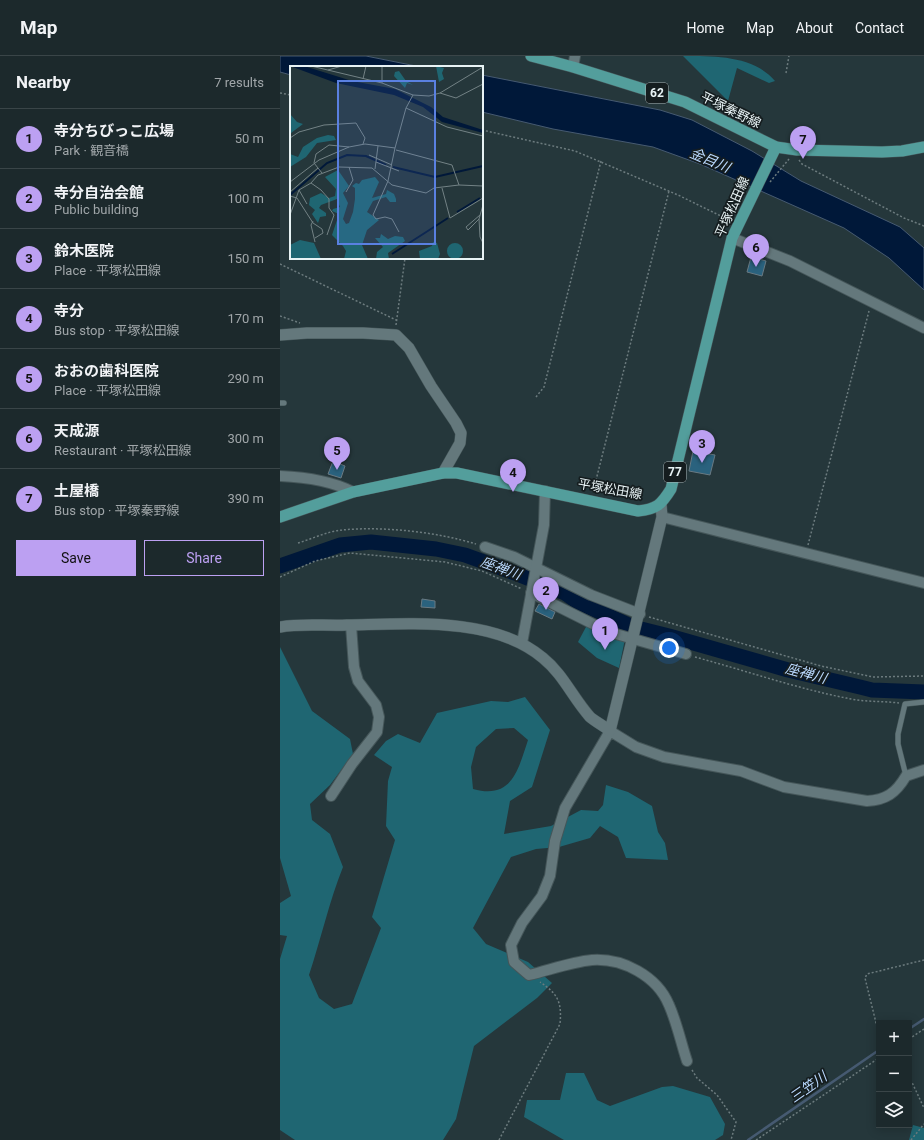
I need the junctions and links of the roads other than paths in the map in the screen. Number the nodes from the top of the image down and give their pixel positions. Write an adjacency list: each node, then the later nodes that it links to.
1 (531, 56): 2 (main road, 平塚秦野線 / 62)
2 (574, 61): 3 (main road, 平塚秦野線 / 62)
3 (776, 147): 4 (main road, 平塚秦野線 / 62); 5 (main road, 平塚松田線 / 77)
4 (924, 147)
5 (732, 238): 6 (street); 12 (main road, 平塚松田線 / 77)
6 (924, 328)
7 (280, 335): 8 (street)
8 (443, 473): 10 (main road, 平塚松田線); 11 (main road, 平塚松田線)
9 (280, 476): 11 (street)
10 (545, 491): 12 (main road, 平塚松田線); 16 (street)
11 (353, 492): 13 (main road, 平塚松田線)
12 (661, 504): 14 (street)
13 (280, 517)
14 (662, 517): 17 (street); 19 (street)
15 (485, 547): 16 (street)
16 (536, 568): 18 (street); 19 (street)
17 (924, 583)
18 (531, 593): 22 (street); 23 (street)
19 (640, 614): 22 (street)
20 (351, 625): 21 (street); 23 (street); 29 (street)
21 (280, 627)
22 (633, 638): 24 (street); 26 (street)
23 (522, 643): 26 (street)
24 (686, 654)
25 (924, 702): 28 (lane)
26 (610, 731): 28 (street); 30 (street)
27 (924, 770): 28 (street)
28 (906, 776)
29 (331, 796)
30 (687, 1061)

